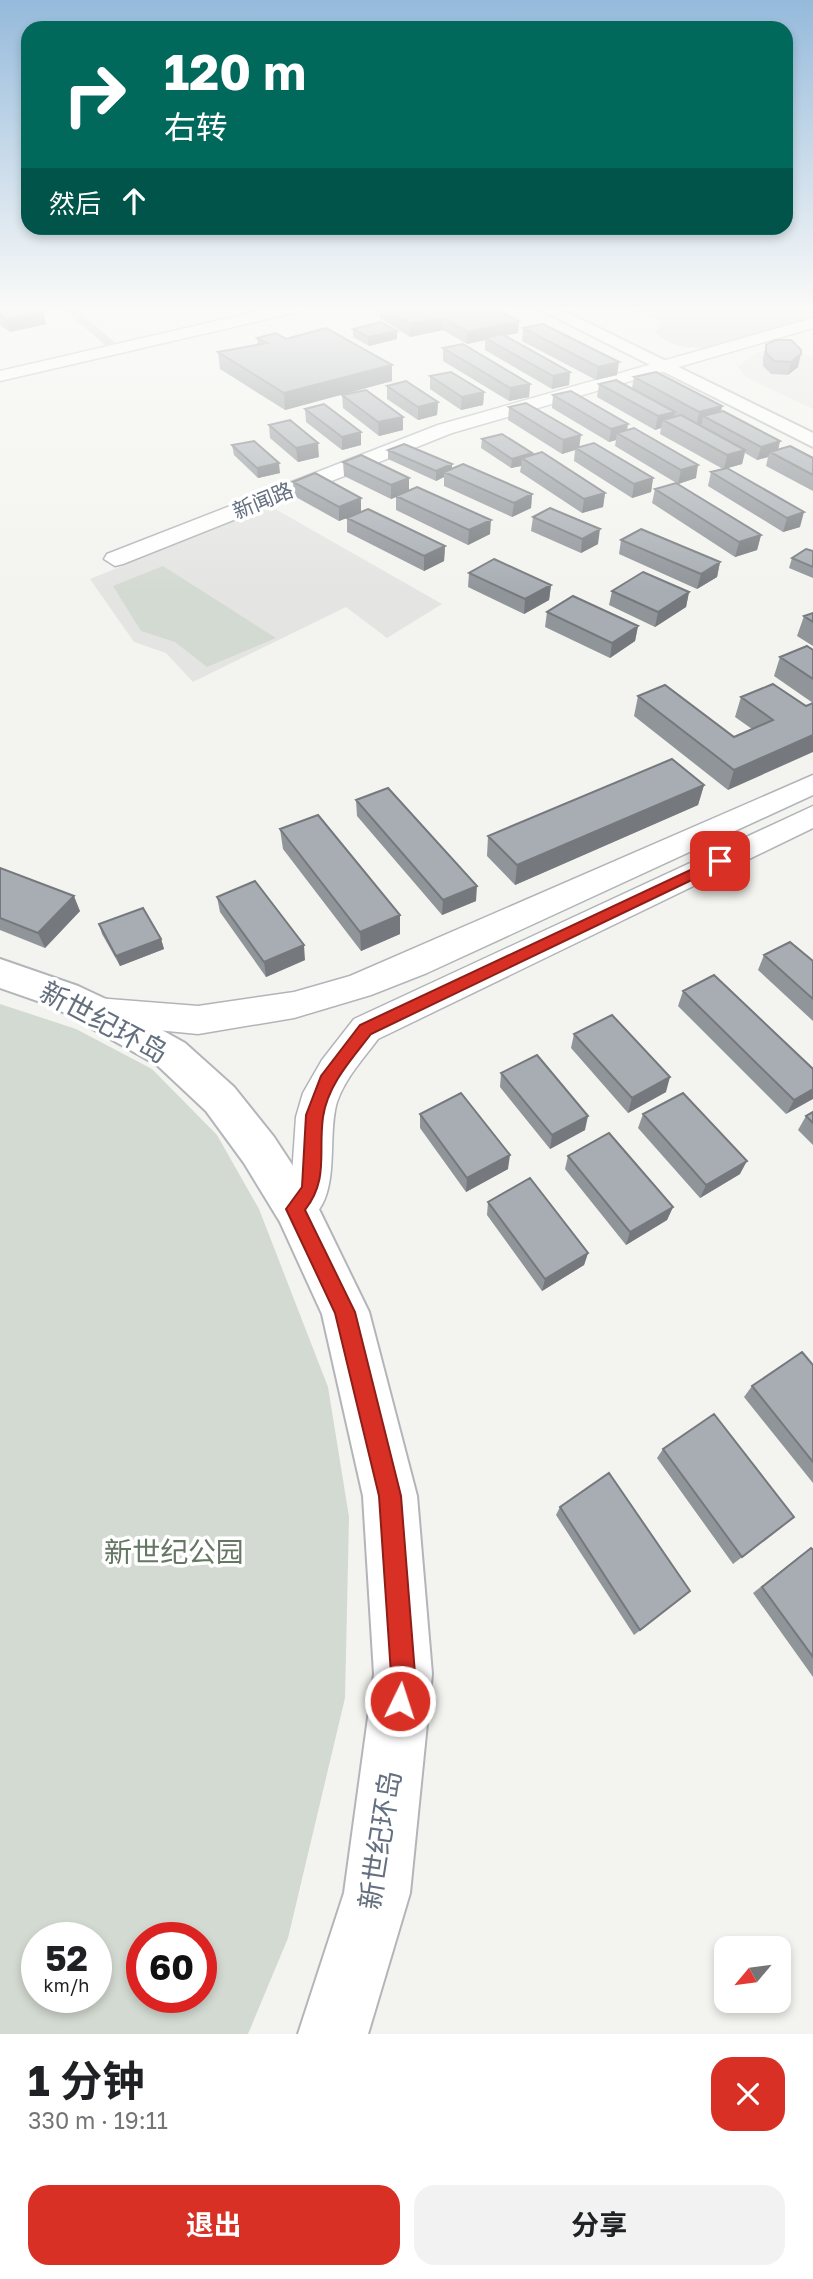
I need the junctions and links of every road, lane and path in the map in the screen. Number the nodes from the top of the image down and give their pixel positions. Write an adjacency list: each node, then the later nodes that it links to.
1 (543, 402): 4 (main road, 新闻路)
2 (734, 402): 3 (main road)
3 (813, 441)
4 (115, 559)
5 (813, 783): 8 (main road)
6 (813, 816): 9 (main road)
7 (0, 973): 8 (main road, 新世纪环岛)
8 (96, 1011): 9 (main road, 新世纪环岛)
9 (296, 1209): 10 (main road, 新世纪环岛)
10 (333, 2034)

